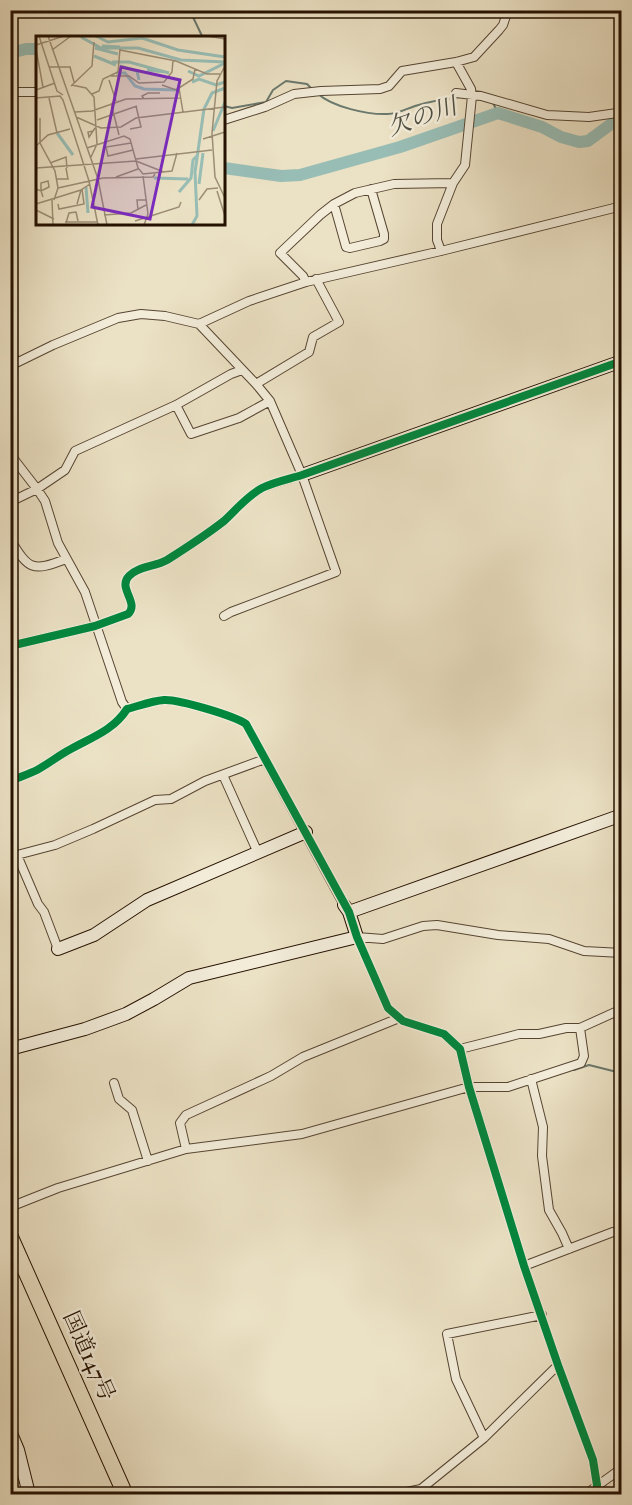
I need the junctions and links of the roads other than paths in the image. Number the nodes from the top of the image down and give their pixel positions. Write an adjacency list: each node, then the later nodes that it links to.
1 (508, 10): 2 (street)
2 (456, 62): 6 (street); 8 (street)
3 (36, 92): 4 (street)
4 (10, 93)
5 (456, 93): 6 (street)
6 (472, 98): 7 (street); 9 (street)
7 (621, 109)
8 (225, 120)
9 (453, 183): 10 (street); 13 (street)
10 (371, 189): 11 (street); 11 (street)
11 (334, 204): 15 (street)
12 (621, 206): 13 (street)
13 (441, 251): 14 (street)
14 (316, 279): 15 (street); 21 (street)
15 (306, 282): 16 (street)
16 (199, 324): 19 (street); 20 (street)
17 (10, 349): 19 (street)
18 (621, 361): 25 (street)
19 (13, 364)
20 (242, 370): 21 (street); 23 (street)
21 (256, 384): 22 (street)
22 (270, 401): 23 (street); 25 (street)
23 (177, 405): 26 (street)
24 (10, 454): 26 (street)
25 (302, 475): 30 (street); 31 (street)
26 (37, 489): 27 (street); 29 (street)
27 (10, 502)
28 (10, 539): 29 (street)
29 (66, 560): 31 (street)
30 (224, 616)
31 (95, 626): 32 (street); 33 (street)
32 (10, 646)
33 (127, 709): 34 (street); 36 (street)
34 (265, 759): 35 (street); 38 (street)
35 (223, 775): 39 (street); 42 (street)
36 (10, 781)
37 (621, 815): 40 (street)
38 (306, 832): 39 (street); 40 (street)
39 (258, 853): 42 (street)
40 (347, 908): 41 (street)
41 (357, 937): 43 (street); 45 (street); 47 (street)
42 (58, 949)
43 (621, 953)
44 (621, 1009): 46 (street)
45 (399, 1018): 48 (street); 52 (street)
46 (580, 1028): 48 (street); 49 (street)
47 (10, 1049)
48 (460, 1050): 51 (street)
49 (531, 1079): 51 (street); 57 (street)
50 (114, 1083): 53 (street)
51 (469, 1087): 52 (street); 58 (street)
52 (186, 1149): 53 (street)
53 (148, 1161): 54 (street)
54 (10, 1207)
55 (621, 1231): 57 (street)
56 (10, 1236): 66 (highway, 国道147号)
57 (569, 1249): 58 (street)
58 (524, 1266): 59 (street)
59 (542, 1315): 60 (street); 62 (street)
60 (559, 1368): 62 (street); 64 (street)
61 (10, 1431): 65 (street)
62 (484, 1438): 67 (street)
63 (621, 1468): 64 (street)
64 (597, 1490): 68 (street)
65 (29, 1494)
66 (125, 1494)
67 (397, 1494)
68 (586, 1494)

